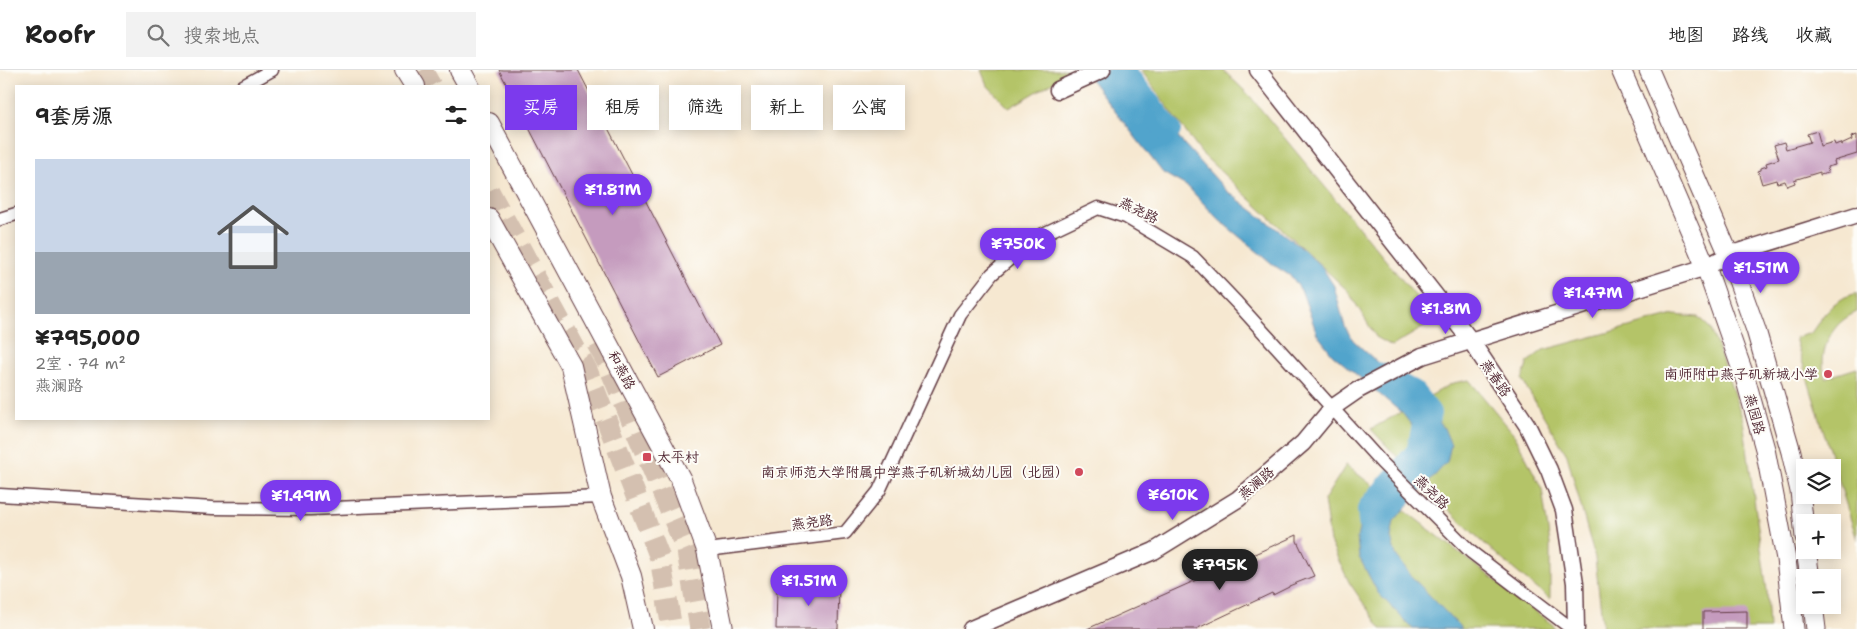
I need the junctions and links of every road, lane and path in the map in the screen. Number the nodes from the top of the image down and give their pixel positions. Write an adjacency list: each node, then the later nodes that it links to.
1 (272, 70): 8 (street)
2 (405, 70): 9 (main road)
3 (460, 70): 10 (main road)
4 (1102, 70): 11 (street)
5 (1258, 70): 19 (street, 燕春路)
6 (1621, 70): 18 (main road, 燕园路)
7 (1649, 70): 17 (main road, 燕园路)
8 (245, 85)
9 (413, 85)
10 (468, 85)
11 (1058, 90)
12 (490, 125): 24 (main road, 和燕路)
13 (15, 214): 15 (street)
14 (1857, 215): 17 (street, 燕澜路)
15 (0, 219)
16 (490, 220): 22 (main road)
17 (1729, 255): 18 (street, 燕澜路); 23 (main road, 燕园路)
18 (1706, 267): 19 (street, 燕澜路); 30 (main road, 燕园路)
19 (1471, 341): 20 (street, 燕澜路); 29 (street, 燕春路)
20 (1332, 408): 24 (street, 燕尧路); 28 (street, 燕澜路); 29 (street, 燕尧路)
21 (0, 495): 22 (street)
22 (601, 497): 26 (main road)
23 (1802, 514)
24 (708, 550): 27 (main road, 和燕路)
25 (1814, 614): 31 (main road)
26 (643, 629)
27 (723, 629)
28 (970, 629)
29 (1574, 629)
30 (1794, 629)
31 (1816, 629)

